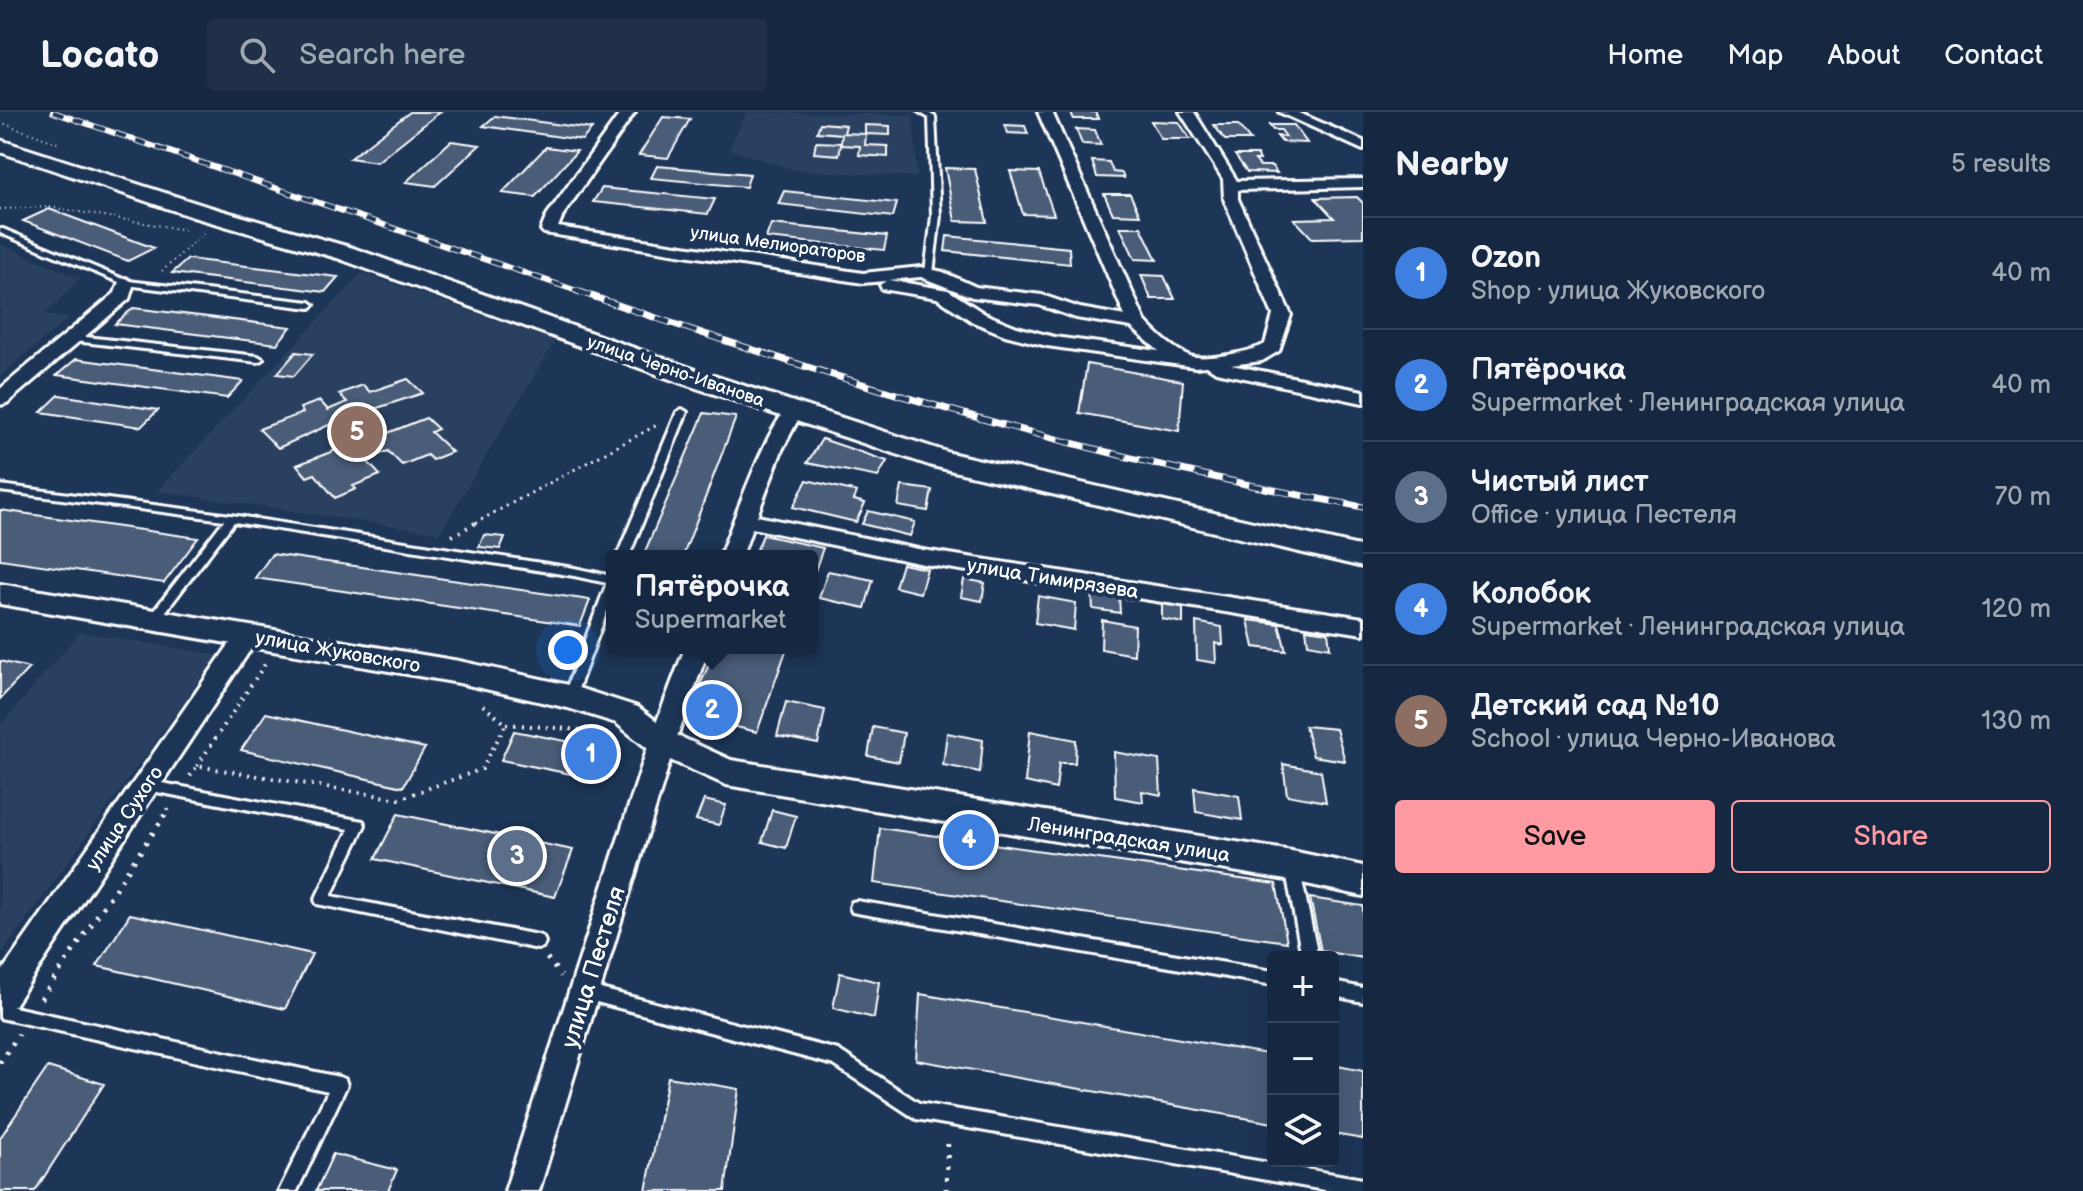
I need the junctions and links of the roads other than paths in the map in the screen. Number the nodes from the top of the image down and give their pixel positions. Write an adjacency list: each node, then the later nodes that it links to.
1 (628, 112): 12 (street, улица Мелиораторов)
2 (922, 112): 11 (lane)
3 (1045, 112): 15 (street)
4 (1187, 112): 9 (street)
5 (1286, 112): 7 (street)
6 (0, 146): 23 (main road, улица Черно-Иванова)
7 (1363, 146)
8 (1363, 183): 9 (street)
9 (1231, 186): 19 (street)
10 (3, 231): 13 (lane)
11 (929, 273): 12 (street, улица Мелиораторов); 15 (street, улица Мелиораторов)
12 (863, 278): 17 (street)
13 (126, 283): 14 (lane); 16 (street)
14 (310, 305)
15 (1137, 323): 17 (street); 19 (street)
16 (68, 338): 18 (lane); 21 (street)
17 (1107, 350): 19 (street)
18 (258, 359)
19 (1195, 362): 20 (street)
20 (1363, 397)
21 (0, 399)
22 (682, 412): 27 (lane)
23 (792, 412): 26 (street); 29 (main road, улица Черно-Иванова)
24 (0, 488): 25 (lane)
25 (231, 518): 30 (lane); 33 (lane)
26 (745, 520): 28 (street); 34 (street, улица Тимирязева)
27 (625, 550)
28 (733, 550)
29 (1363, 557)
30 (606, 581)
31 (0, 594): 33 (street, улица Жуковского)
32 (606, 598): 37 (lane)
33 (153, 620): 35 (street, улица Жуковского)
34 (1363, 626)
35 (243, 642): 37 (street, улица Жуковского); 39 (street, улица Сухого)
36 (695, 654): 38 (street, улица Пестеля)
37 (569, 697): 38 (street, улица Жуковского)
38 (663, 743): 40 (street, Ленинградская улица); 47 (street, улица Пестеля)
39 (146, 785): 43 (lane); 49 (street, улица Сухого)
40 (1292, 866): 41 (street, Ленинградская улица); 44 (lane)
41 (1363, 881)
42 (857, 907): 45 (lane)
43 (538, 942)
44 (1309, 951)
45 (1267, 977)
46 (1339, 990): 48 (lane)
47 (585, 992): 51 (lane); 53 (street, улица Пестеля)
48 (1363, 995)
49 (0, 1000)
50 (0, 1011): 52 (lane)
51 (1363, 1188)
52 (288, 1191)
53 (522, 1191)

